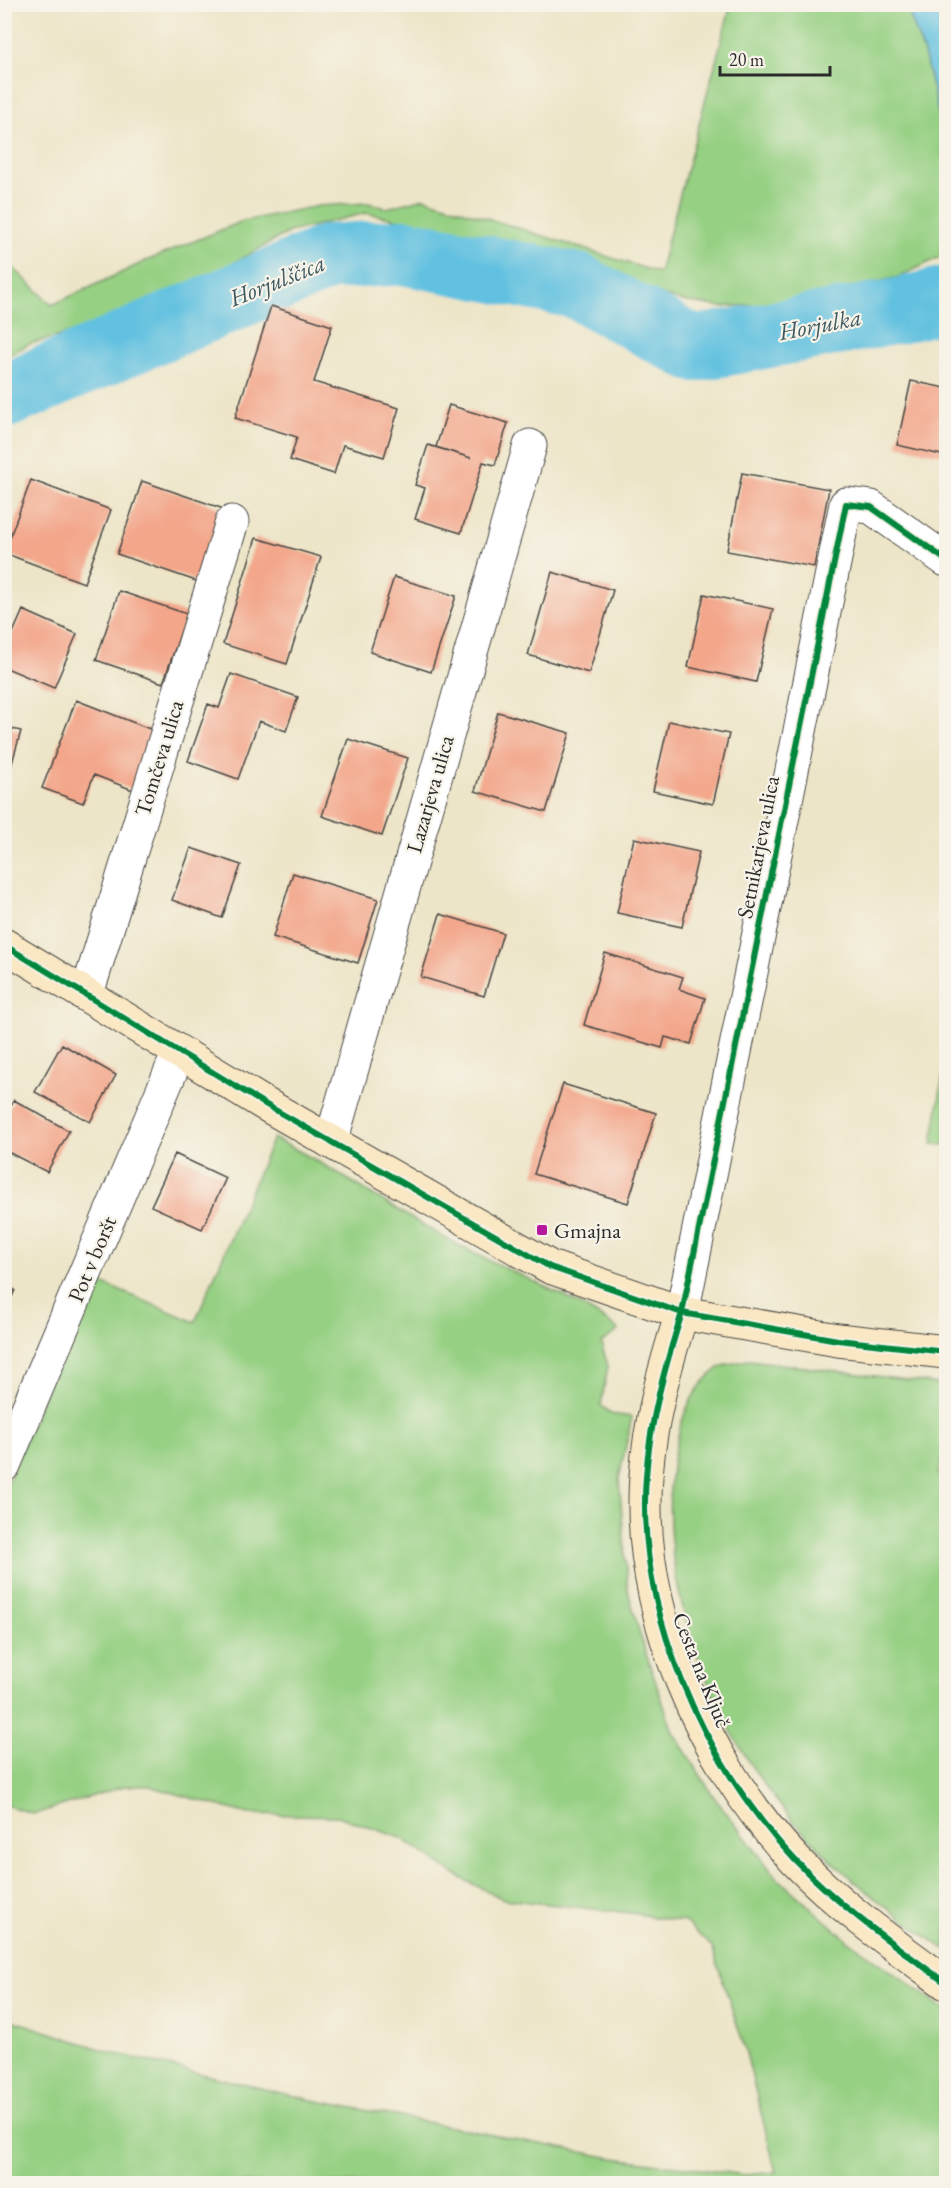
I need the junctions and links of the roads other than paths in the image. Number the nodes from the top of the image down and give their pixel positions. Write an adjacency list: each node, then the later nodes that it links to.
1 (530, 446): 7 (street, Lazarjeva ulica)
2 (232, 522): 5 (street, Tomčeva ulica)
3 (946, 560): 8 (street, Setnikarjeva ulica)
4 (4, 945): 5 (street)
5 (87, 994): 6 (street)
6 (179, 1052): 7 (street); 10 (street, Pot v boršt)
7 (331, 1142): 8 (street)
8 (682, 1312): 9 (street); 11 (street, Cesta na Ključ)
9 (946, 1352)
10 (4, 1465)
11 (946, 1983)

